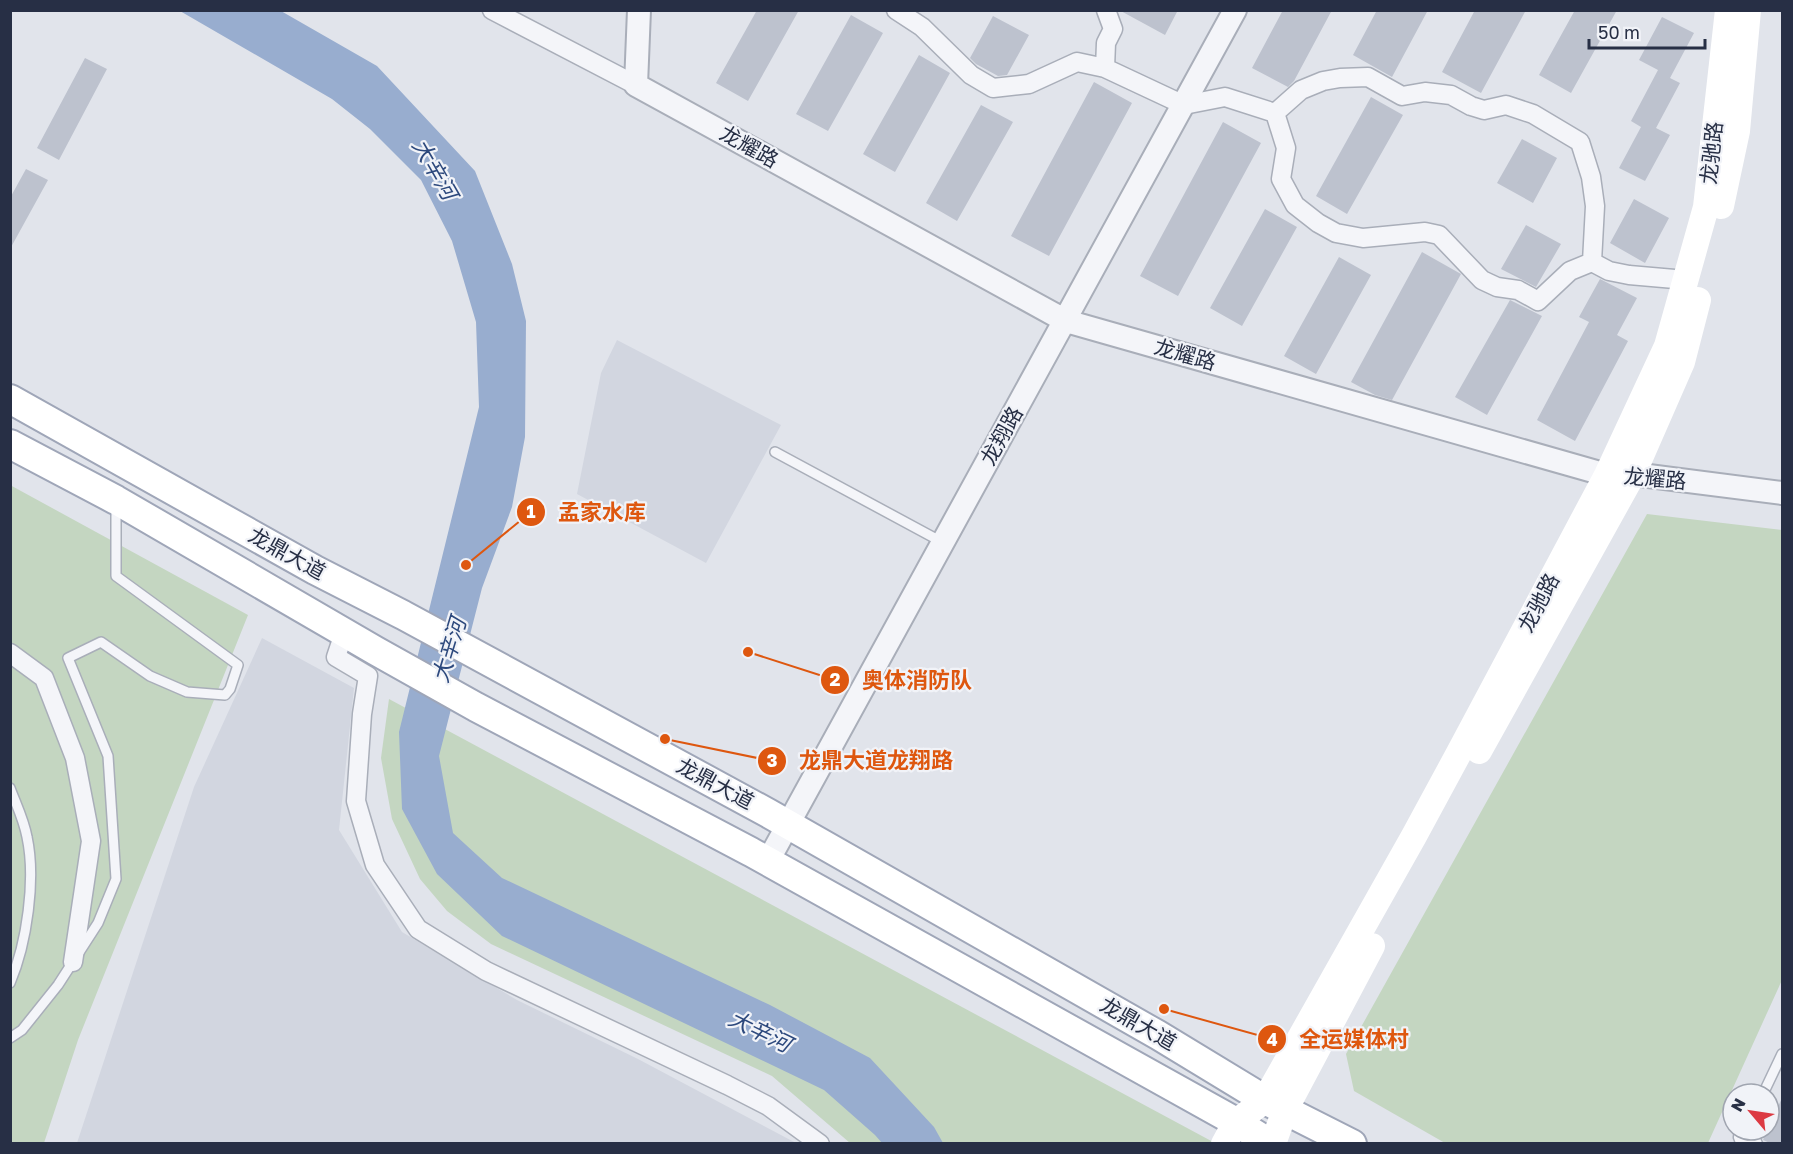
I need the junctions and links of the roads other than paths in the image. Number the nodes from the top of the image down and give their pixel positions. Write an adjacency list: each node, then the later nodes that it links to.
1 (492, 10): 9 (street)
2 (639, 10): 9 (street)
3 (896, 10): 8 (street)
4 (1106, 10): 8 (street)
5 (1235, 10): 10 (street, 龙翔路)
6 (1728, 10): 13 (main road, 龙驰路)
7 (1749, 10): 18 (main road, 龙驰路)
8 (1106, 68): 10 (street)
9 (636, 85): 14 (street, 龙耀路)
10 (1184, 105): 11 (street); 14 (street, 龙翔路)
11 (1275, 113): 12 (street); 12 (street)
12 (1592, 262): 13 (street)
13 (1686, 280): 19 (main road, 龙驰路)
14 (1066, 321): 19 (street, 龙耀路); 22 (street, 龙翔路)
15 (10, 399): 26 (main road, 龙鼎大道)
16 (10, 444): 21 (main road, 龙鼎大道)
17 (775, 452): 22 (lane)
18 (1634, 474): 19 (street, 龙耀路); 20 (street, 龙耀路); 33 (main road, 龙驰路)
19 (1607, 475): 33 (main road, 龙驰路)
20 (1782, 493)
21 (116, 500): 23 (main road, 龙鼎大道); 28 (lane)
22 (943, 543): 26 (street, 龙翔路)
23 (344, 633): 27 (main road, 龙鼎大道); 35 (street)
24 (10, 652): 28 (street)
25 (10, 788): 29 (lane)
26 (787, 824): 27 (street, 龙翔路); 33 (main road, 龙鼎大道)
27 (768, 861): 34 (main road, 龙鼎大道)
28 (74, 962): 30 (lane)
29 (10, 983)
30 (10, 1038)
31 (1782, 1054): 32 (lane)
32 (1769, 1082)
33 (1275, 1105): 34 (main road, 龙驰路); 36 (main road, 龙驰路); 37 (main road, 龙鼎大道)
34 (1230, 1133): 36 (main road, 龙鼎大道)
35 (820, 1143)
36 (1272, 1143)
37 (1352, 1143)

